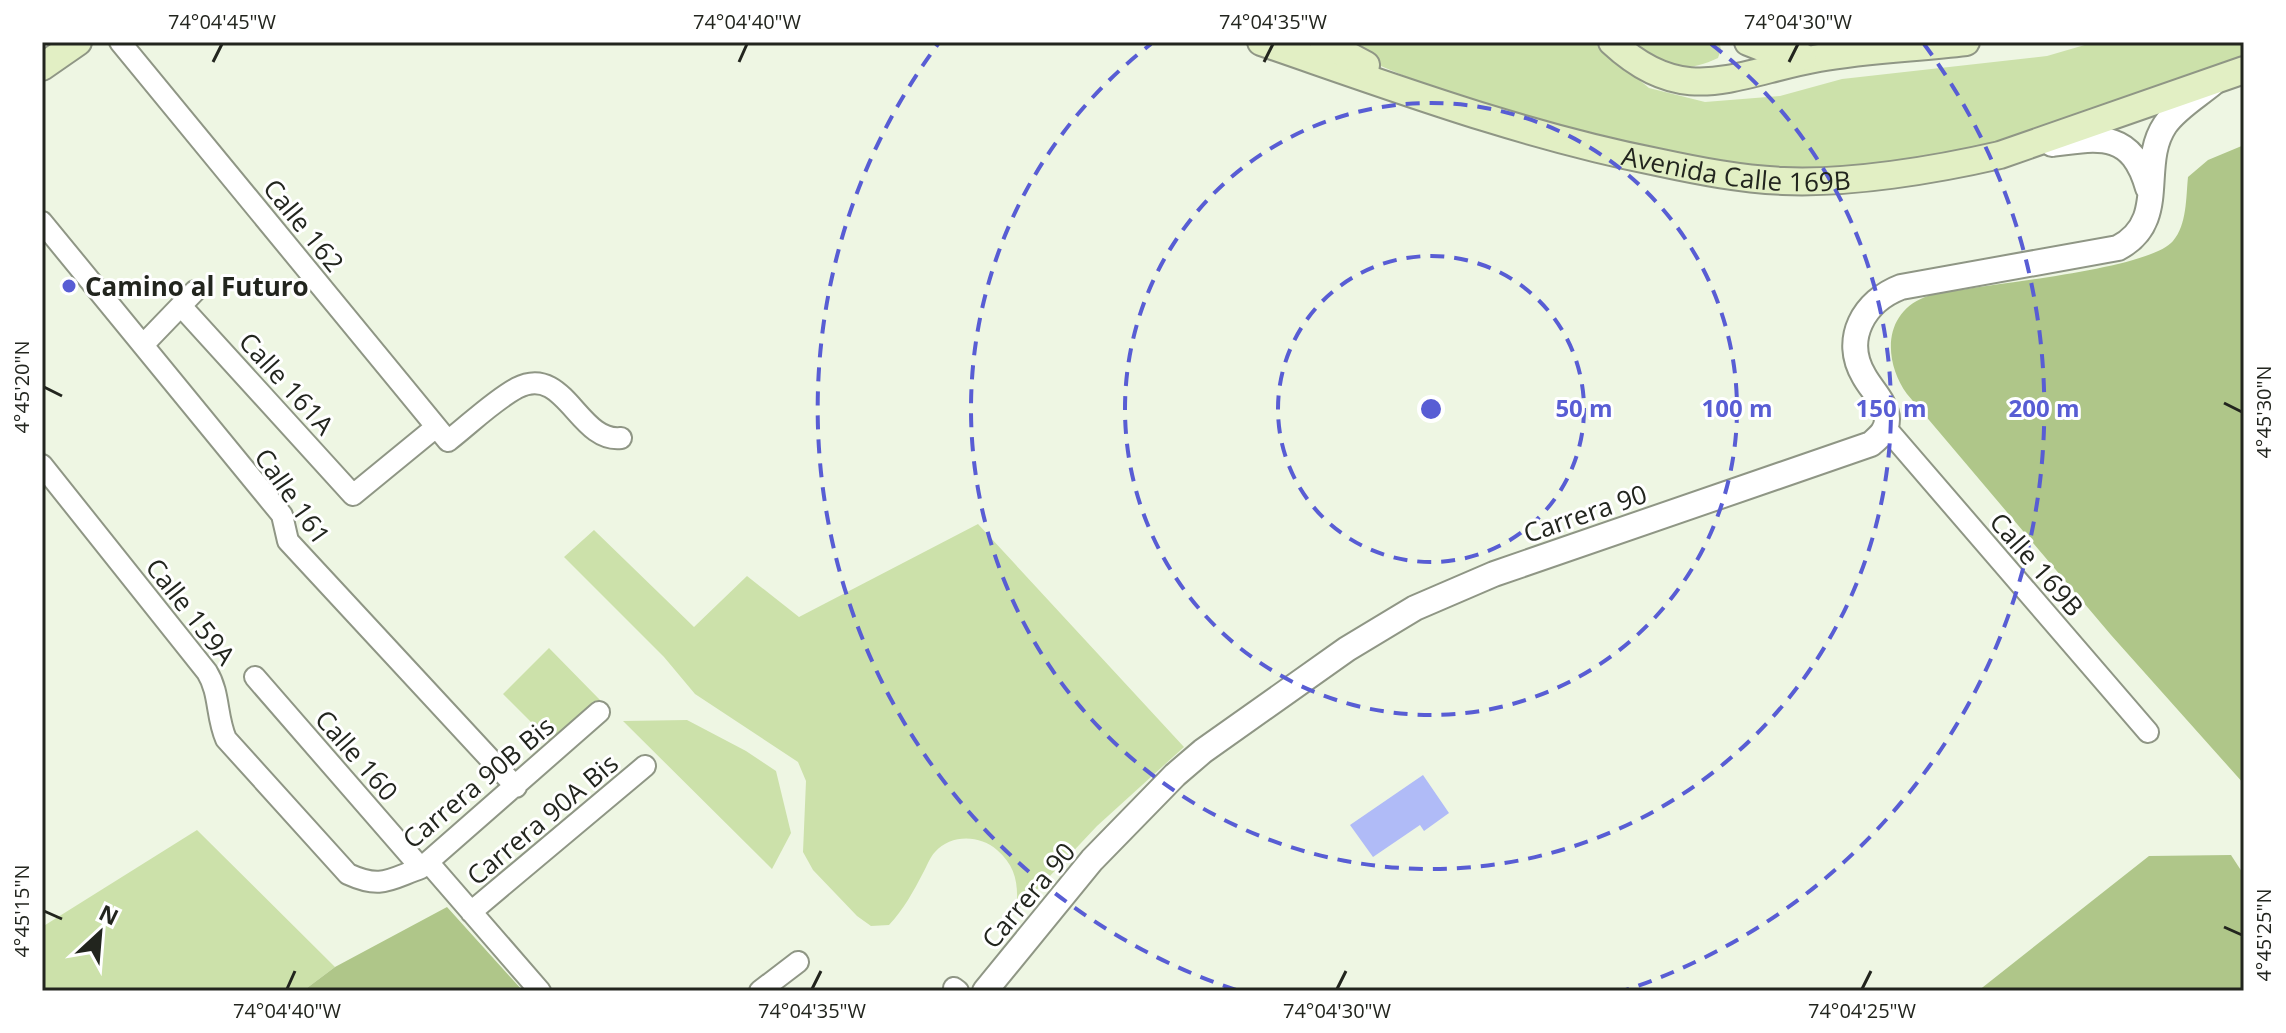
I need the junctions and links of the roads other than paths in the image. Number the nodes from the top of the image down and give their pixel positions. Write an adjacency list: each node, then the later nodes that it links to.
1 (78, 42): 9 (main road)
2 (120, 42): 18 (street, Calle 162)
3 (1261, 42): 12 (main road, Avenida Calle 169B)
4 (1323, 42): 12 (main road)
5 (1612, 42): 8 (main road)
6 (1748, 42): 8 (main road)
7 (1966, 42): 8 (main road)
8 (1819, 58)
9 (42, 67)
10 (2244, 70): 11 (main road, Avenida Calle 169B)
11 (2217, 80): 13 (main road, Avenida Calle 169B); 14 (street)
12 (1432, 101): 13 (main road, Avenida Calle 169B)
13 (2022, 149): 14 (street)
14 (2150, 196): 17 (street)
15 (42, 222): 16 (street, Calle 161)
16 (143, 345): 18 (street, Calle 161A); 25 (street, Calle 161)
17 (1886, 428): 23 (street, Calle 169B); 32 (street, Carrera 90)
18 (442, 434): 19 (street)
19 (621, 438)
20 (42, 465): 27 (street, Calle 159A)
21 (255, 677): 26 (street, Calle 160)
22 (599, 712): 25 (street, Carrera 90B Bis)
23 (2148, 732)
24 (645, 766): 28 (street, Carrera 90A Bis)
25 (516, 787): 26 (street, Carrera 90B Bis)
26 (424, 865): 27 (street, Carrera 90B Bis); 28 (street, Calle 160)
27 (385, 882)
28 (471, 912): 30 (street, Calle 160)
29 (798, 962): 31 (street)
30 (540, 991)
31 (760, 991)
32 (985, 991)

